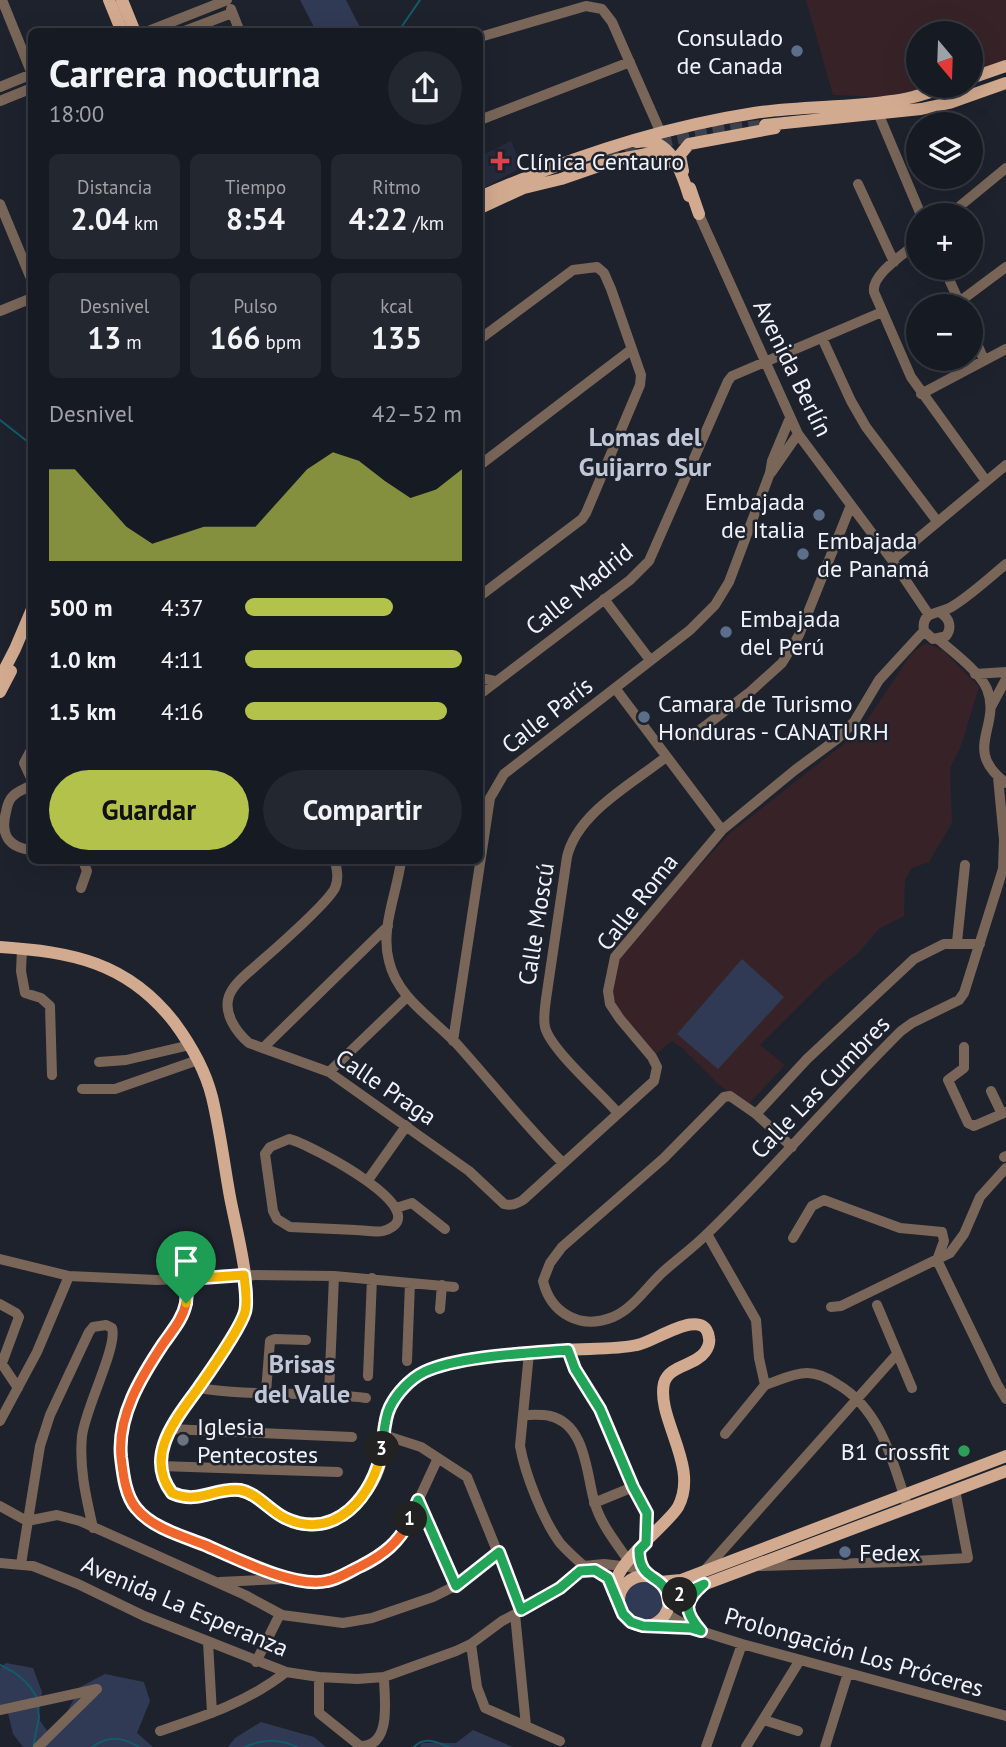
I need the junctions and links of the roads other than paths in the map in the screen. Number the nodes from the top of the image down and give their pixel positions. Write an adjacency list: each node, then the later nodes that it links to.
1 (2, 0): 13 (street)
2 (109, 0): 6 (main road)
3 (122, 0): 7 (main road)
4 (227, 0): 5 (street); 8 (street)
5 (232, 13): 9 (street); 10 (street)
6 (120, 28)
7 (133, 28)
8 (156, 28)
9 (193, 28)
10 (238, 28)
11 (483, 36): 12 (street)
12 (630, 62): 26 (street); 29 (street)
13 (28, 64)
14 (1006, 66): 15 (main road)
15 (984, 74)
16 (28, 76): 20 (street)
17 (1006, 77): 18 (main road)
18 (984, 83)
19 (1006, 83): 24 (main road)
20 (0, 87)
21 (28, 90): 23 (street)
22 (927, 98): 24 (main road)
23 (0, 101)
24 (898, 106): 25 (main road); 29 (main road)
25 (878, 113): 27 (main road); 36 (street)
26 (483, 119)
27 (793, 121): 28 (main road); 40 (main road)
28 (765, 125)
29 (660, 131): 34 (main road)
30 (1006, 168): 37 (street)
31 (560, 174): 33 (main road)
32 (858, 184): 42 (street)
33 (524, 188): 35 (main road); 39 (main road)
34 (485, 194): 35 (main road)
35 (689, 196): 40 (street, Avenida Berlín)
36 (915, 203)
37 (964, 203)
38 (0, 204): 44 (street)
39 (483, 207)
40 (699, 214): 54 (street, Avenida Berlín)
41 (906, 252): 42 (street)
42 (894, 262): 48 (street)
43 (1006, 267): 45 (street)
44 (28, 271)
45 (972, 294)
46 (28, 300): 47 (street)
47 (0, 311)
48 (882, 312): 50 (street, Calle Madrid); 55 (street)
49 (483, 337): 51 (street)
50 (822, 338): 54 (street, Calle Madrid); 63 (street)
51 (632, 349): 58 (street); 66 (street)
52 (1006, 349): 53 (street)
53 (984, 360): 55 (street)
54 (765, 362): 56 (street, Avenida Berlín); 67 (street, Calle Madrid)
55 (921, 394): 61 (street)
56 (790, 418): 57 (street, Avenida Berlín); 60 (street, Calle París)
57 (797, 434): 60 (street, Calle París); 62 (street, Avenida Berlín)
58 (483, 463)
59 (1006, 465): 61 (street)
60 (770, 474): 76 (street, Calle París)
61 (986, 481): 63 (street)
62 (851, 505): 64 (street, Avenida Berlín); 87 (street)
63 (937, 522): 64 (street)
64 (891, 560): 68 (street, Avenida Berlín)
65 (1006, 565): 69 (street)
66 (483, 594)
67 (604, 599): 76 (street); 81 (street, Calle Madrid)
68 (929, 615): 69 (street); 71 (street)
69 (945, 616): 72 (street)
70 (28, 618): 79 (main road)
71 (924, 631): 74 (street); 94 (street, Calle Roma)
72 (948, 632): 74 (street); 75 (street)
73 (28, 634): 85 (main road)
74 (938, 639): 75 (street)
75 (955, 653): 77 (street)
76 (650, 660): 83 (street, Calle París)
77 (975, 674): 78 (street); 82 (street)
78 (1006, 675): 82 (street); 86 (street)
79 (0, 678)
80 (483, 679): 81 (street)
81 (495, 681): 84 (street, Calle Madrid)
82 (986, 686): 86 (street)
83 (615, 688): 89 (street); 95 (street, Calle París)
84 (483, 691)
85 (0, 692)
86 (989, 711): 91 (street)
87 (692, 736)
88 (28, 756): 90 (street)
89 (666, 757): 94 (street); 119 (street, Calle Moscú)
90 (28, 773)
91 (1002, 780): 105 (street, Calle Las Cumbres)
92 (28, 786): 93 (street)
93 (4, 803): 96 (street)
94 (722, 830): 119 (street, Calle Roma)
95 (483, 845)
96 (28, 850)
97 (84, 864): 102 (street)
98 (336, 864): 111 (street, Calle Praga)
99 (400, 864): 103 (street)
100 (480, 864): 109 (street, Calle París)
101 (965, 865): 104 (street)
102 (80, 888)
103 (388, 926): 108 (street); 111 (street)
104 (957, 942): 105 (street); 121 (street)
105 (980, 944): 123 (street, Calle Las Cumbres)
106 (0, 947): 107 (main road)
107 (22, 949): 110 (main road); 116 (street)
108 (407, 997): 109 (street); 115 (street)
109 (453, 1041): 124 (street)
110 (190, 1045): 113 (main road); 114 (street)
111 (264, 1047): 115 (street, Calle Praga)
112 (964, 1047): 120 (street)
113 (198, 1060): 117 (street); 134 (main road)
114 (99, 1062)
115 (329, 1072): 122 (street, Calle Praga)
116 (52, 1075)
117 (82, 1089)
118 (991, 1091): 120 (street)
119 (617, 1112): 124 (street, Calle Roma)
120 (1004, 1113)
121 (756, 1114): 123 (street); 130 (street, Calle Las Cumbres)
122 (407, 1125): 126 (street); 127 (street, Calle Praga)
123 (792, 1147): 130 (street, Calle Las Cumbres)
124 (563, 1163): 127 (street, Calle Roma)
125 (1006, 1168): 133 (street)
126 (368, 1180): 128 (street); 128 (street)
127 (504, 1204)
128 (396, 1208): 129 (street)
129 (445, 1228)
130 (707, 1234): 153 (street)
131 (793, 1238): 133 (street)
132 (0, 1259): 135 (street)
133 (937, 1260): 144 (street); 160 (street)
134 (244, 1275): 136 (street); 137 (street); 155 (main road)
135 (69, 1276): 137 (street); 154 (street)
136 (334, 1276): 138 (street); 158 (street)
137 (188, 1279): 192 (street)
138 (372, 1279): 139 (street); 152 (street)
139 (410, 1283): 140 (street); 150 (street)
140 (442, 1285): 141 (street); 145 (street)
141 (454, 1287)
142 (0, 1304): 151 (street)
143 (877, 1305): 149 (street)
144 (831, 1307)
145 (440, 1309)
146 (306, 1340): 157 (street)
147 (568, 1350): 148 (main road); 173 (street); 182 (main road)
148 (529, 1353): 162 (street); 166 (main road)
149 (897, 1354): 156 (street); 161 (street)
150 (407, 1361)
151 (1, 1362): 154 (street)
152 (368, 1376)
153 (765, 1385): 161 (street); 165 (street)
154 (18, 1388): 163 (street)
155 (199, 1388): 157 (street); 164 (main road)
156 (912, 1388)
157 (266, 1392): 158 (street)
158 (328, 1394): 159 (street)
159 (366, 1398)
160 (1006, 1399)
161 (857, 1400): 176 (street); 191 (street)
162 (523, 1415): 177 (street); 189 (street)
163 (0, 1421)
164 (170, 1429): 167 (street); 170 (main road)
165 (725, 1434)
166 (384, 1435): 169 (street); 170 (main road)
167 (352, 1437)
168 (1006, 1456): 176 (main road)
169 (438, 1458): 175 (street); 183 (street)
170 (161, 1466): 172 (street)
171 (1006, 1471): 174 (main road)
172 (338, 1472)
173 (633, 1487): 177 (street); 182 (street)
174 (955, 1490): 176 (main road); 187 (street)
175 (418, 1500): 192 (street); 194 (street)
176 (906, 1501): 181 (main road); 191 (main road)
177 (594, 1503): 185 (street)
178 (0, 1506): 179 (street)
179 (27, 1521): 180 (street); 180 (street); 186 (street)
180 (93, 1528): 193 (street)
181 (810, 1544): 187 (street); 188 (main road)
182 (642, 1546): 185 (main road); 190 (main road)
183 (499, 1552): 194 (street); 198 (street)
184 (0, 1563): 186 (street, Avenida La Esperanza)
185 (625, 1563): 189 (street); 190 (street); 195 (main road)
186 (21, 1564): 202 (street, Avenida La Esperanza)
187 (811, 1565): 188 (street)
188 (752, 1566): 191 (main road)
189 (582, 1569): 195 (street); 198 (street, Avenida La Esperanza)
190 (651, 1577): 191 (main road); 196 (main road); 197 (main road)
191 (704, 1578): 197 (main road); 201 (main road)
192 (292, 1579): 193 (street)
193 (216, 1582): 199 (street)
194 (456, 1586): 199 (street)
195 (614, 1588): 196 (main road)
196 (620, 1602): 200 (main road)
197 (667, 1608): 200 (main road); 201 (street, Prolongación Los Próceres)
198 (518, 1612): 203 (street, Avenida La Esperanza); 215 (street)
199 (280, 1614): 206 (street)
200 (649, 1625): 201 (street, Prolongación Los Próceres)
201 (696, 1630): 204 (street, Prolongación Los Próceres)
202 (208, 1642): 206 (street, Avenida La Esperanza); 212 (street)
203 (471, 1644): 210 (street, Avenida La Esperanza); 215 (street)
204 (742, 1644): 205 (street, Prolongación Los Próceres); 220 (street)
205 (800, 1660): 208 (street, Prolongación Los Próceres); 214 (street)
206 (256, 1662): 207 (street, Avenida La Esperanza)
207 (286, 1672): 209 (street, Avenida La Esperanza); 212 (street)
208 (848, 1673): 213 (street, Prolongación Los Próceres); 222 (street)
209 (318, 1677): 210 (street, Avenida La Esperanza); 210 (street)
210 (383, 1677)
211 (0, 1710): 219 (street)
212 (212, 1713): 216 (street)
213 (1006, 1716)
214 (764, 1720): 217 (street); 221 (street)
215 (526, 1726): 218 (street)
216 (160, 1731)
217 (798, 1731)
218 (560, 1741)
219 (38, 1747)
220 (706, 1747)
221 (746, 1747)
222 (825, 1747)

